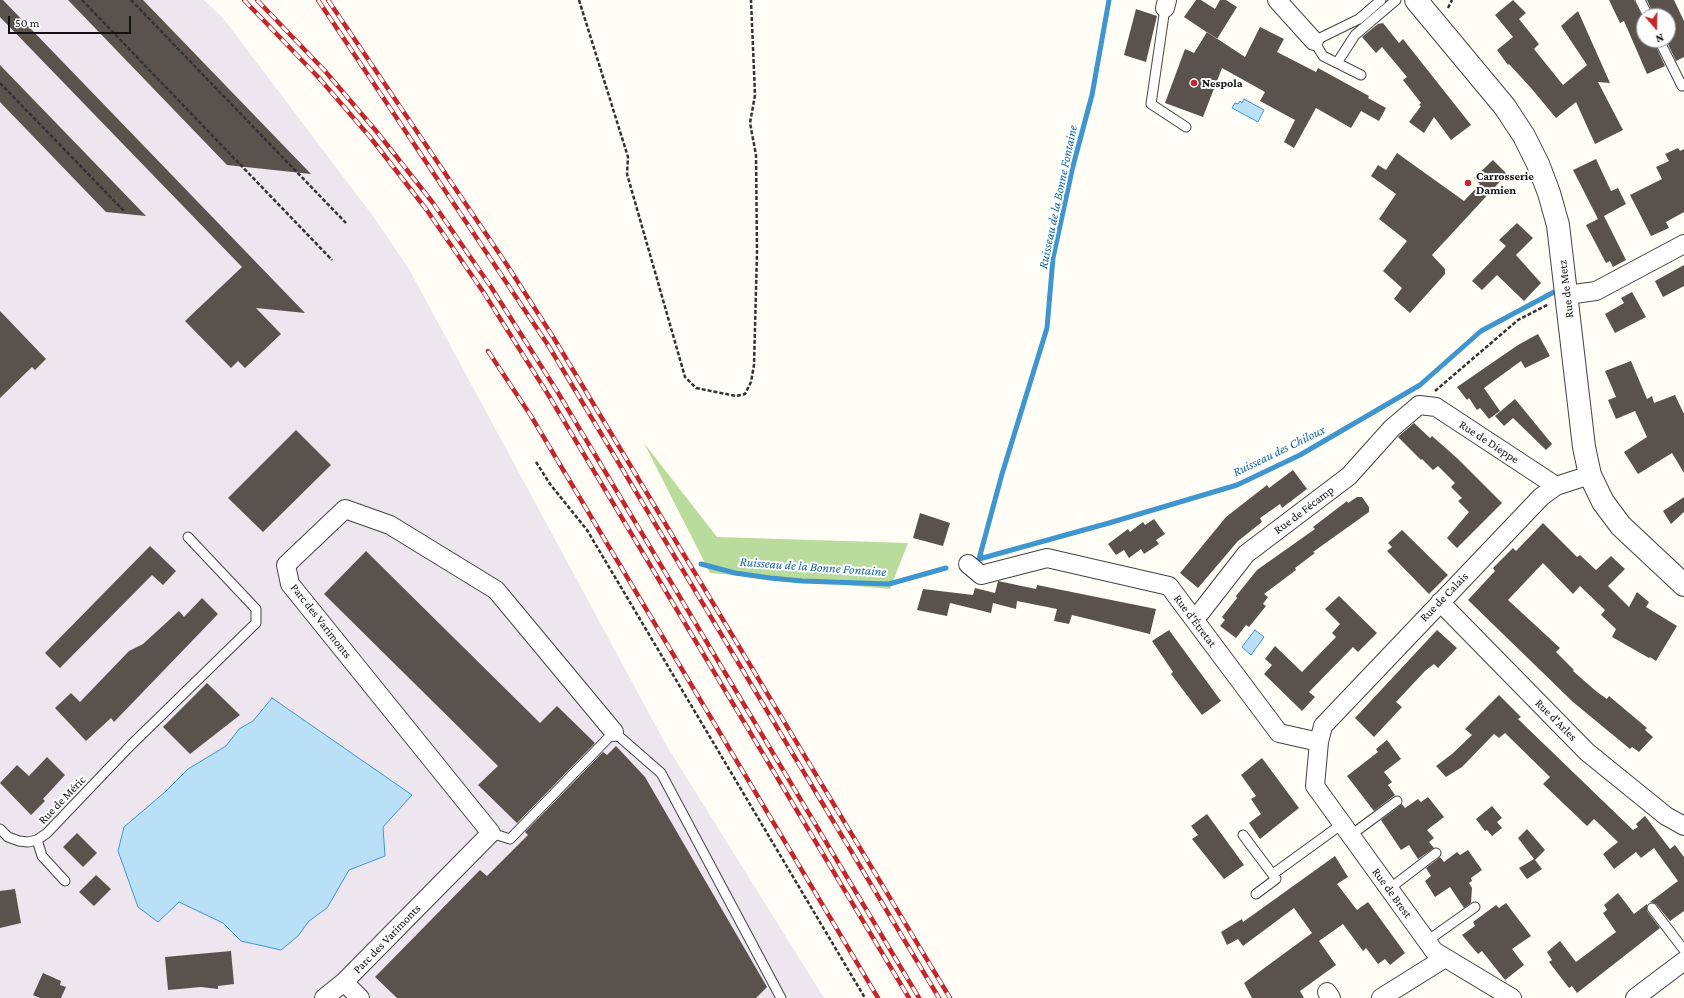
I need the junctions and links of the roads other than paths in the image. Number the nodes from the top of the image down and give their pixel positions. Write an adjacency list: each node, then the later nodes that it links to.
1 (1277, 0): 6 (street)
2 (1381, 0): 6 (lane)
3 (1396, 0): 8 (lane)
4 (1416, 0): 13 (street, Rue de Metz)
5 (1166, 4): 11 (lane)
6 (1314, 41): 8 (lane)
7 (1663, 48): 10 (lane)
8 (1336, 63): 9 (lane)
9 (1360, 75)
10 (1684, 84)
11 (1186, 127)
12 (1684, 244): 13 (street)
13 (1567, 295): 15 (street, Rue de Metz)
14 (1419, 405): 16 (street, Rue de Dieppe); 21 (street, Rue de Fécamp)
15 (1590, 475): 16 (street, Rue de Calais); 19 (street, Rue de Metz)
16 (1556, 486): 20 (street, Rue de Calais)
17 (188, 537): 30 (lane, Rue de Méric)
18 (968, 564): 21 (street, Rue d'Étretat)
19 (1684, 585)
20 (1440, 602): 23 (street, Rue de Calais); 25 (street, Rue d'Arles)
21 (1193, 617): 23 (street, Rue d'Étretat)
22 (614, 732): 28 (lane); 28 (street, Parc des Varimonts); 45 (lane)
23 (1320, 742): 27 (street, Rue de Brest)
24 (1397, 801): 27 (lane)
25 (1684, 826)
26 (0, 829): 30 (lane, Rue de Méric)
27 (1346, 830): 32 (lane); 34 (street, Rue de Brest)
28 (490, 833): 42 (street, Parc des Varimonts)
29 (1243, 835): 32 (lane)
30 (37, 840): 33 (lane)
31 (1436, 854): 34 (lane)
32 (1272, 874): 35 (lane)
33 (65, 881)
34 (1389, 889): 38 (street, Rue de Brest)
35 (1256, 894)
36 (1475, 907): 38 (lane)
37 (1652, 908): 39 (lane)
38 (1427, 941): 40 (street, Rue de Brest)
39 (1684, 950)
40 (1445, 958): 46 (street); 47 (street, Rue de Brest)
41 (1684, 961): 48 (street)
42 (344, 982): 43 (street, Parc des Varimonts); 44 (street, Parc des Varimonts)
43 (324, 998)
44 (360, 998)
45 (781, 998)
46 (1381, 998)
47 (1512, 998)
48 (1635, 998)

